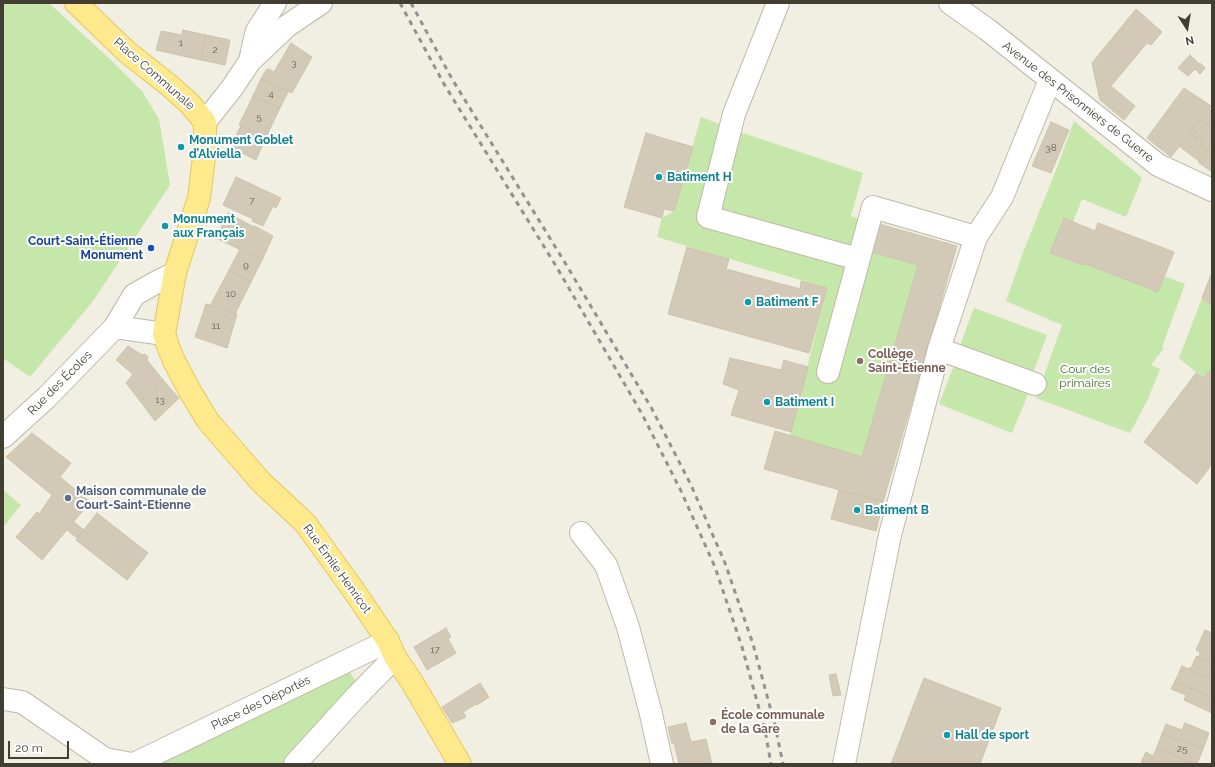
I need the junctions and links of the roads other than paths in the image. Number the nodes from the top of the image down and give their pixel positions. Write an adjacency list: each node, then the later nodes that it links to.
1 (76, 3): 8 (main road, Place Communale)
2 (275, 3): 6 (street)
3 (321, 3): 6 (street)
4 (778, 3): 11 (street)
5 (950, 3): 7 (street, Avenue des Prisonniers de Guerre)
6 (250, 61): 8 (street)
7 (1050, 80): 9 (street, Avenue des Prisonniers de Guerre); 10 (street)
8 (205, 122): 12 (main road)
9 (1212, 190)
10 (976, 238): 11 (street); 15 (street)
11 (858, 259): 16 (street)
12 (175, 274): 13 (street); 14 (main road)
13 (116, 327): 14 (street); 18 (street, Rue des Écoles)
14 (164, 334): 20 (main road, Rue Émile Henricot)
15 (939, 350): 17 (street); 26 (street)
16 (828, 372)
17 (1035, 384)
18 (3, 437)
19 (581, 533): 25 (street)
20 (392, 649): 22 (street, Place des Déportés); 23 (street); 24 (main road, Rue Émile Henricot)
21 (3, 699): 22 (street)
22 (133, 764)
23 (295, 764)
24 (460, 764)
25 (662, 764)
26 (844, 764)

